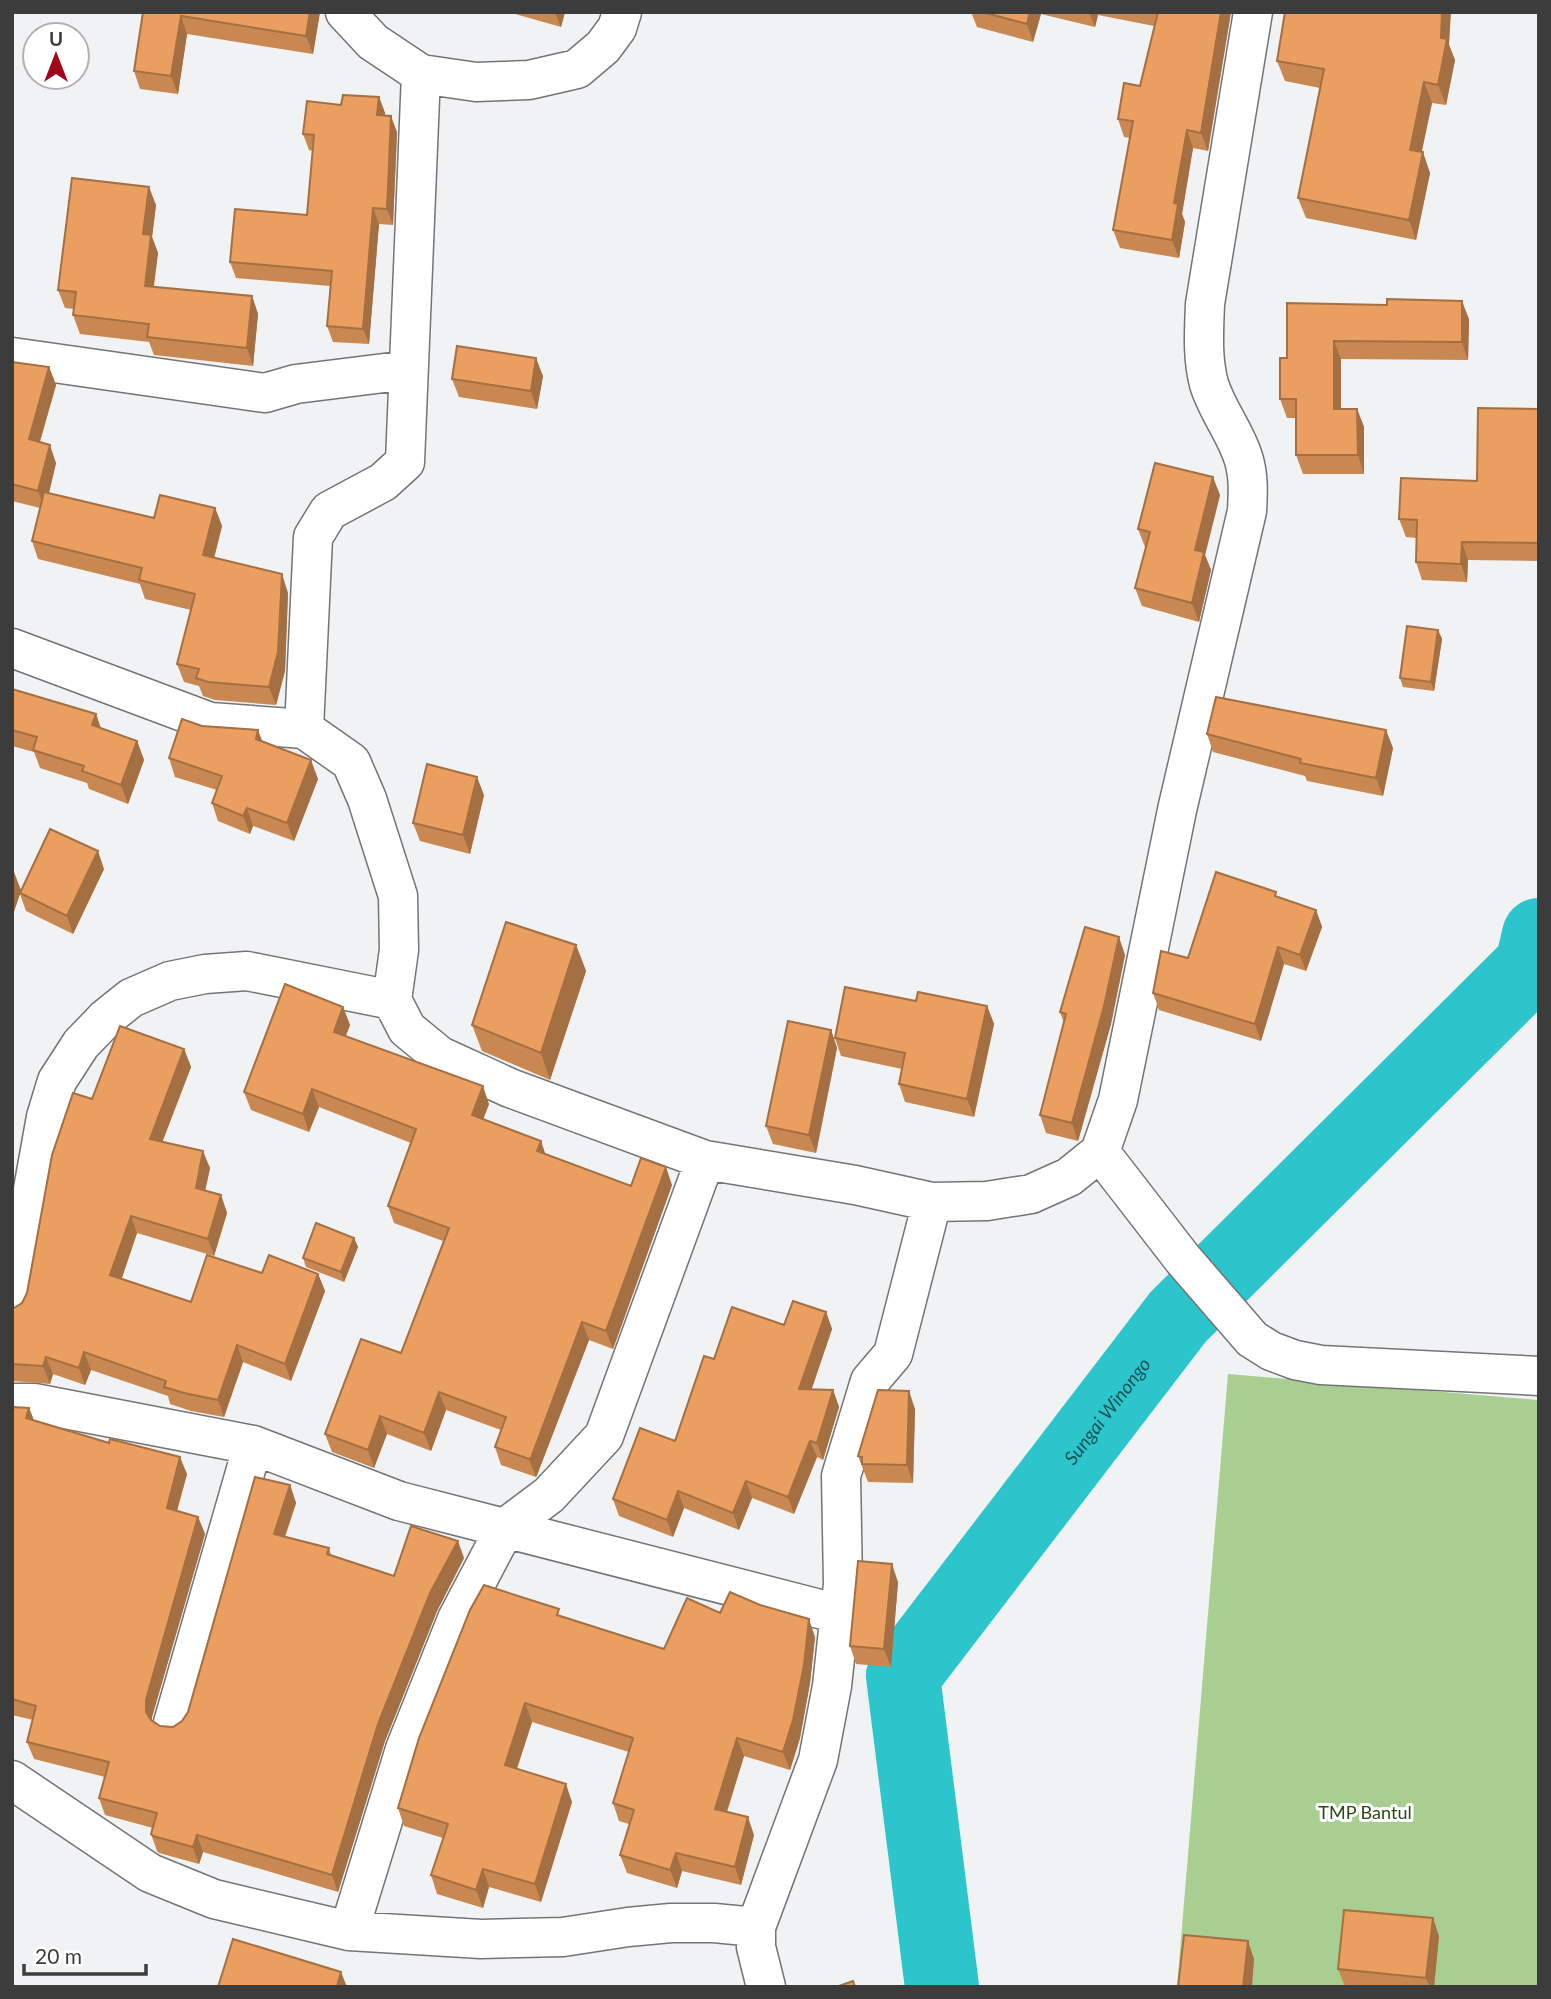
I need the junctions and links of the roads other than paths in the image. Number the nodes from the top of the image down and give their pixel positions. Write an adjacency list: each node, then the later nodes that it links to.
1 (345, 12): 4 (street)
2 (622, 12): 4 (street)
3 (1253, 12): 10 (street)
4 (421, 74): 6 (street)
5 (12, 357): 6 (street)
6 (408, 370): 8 (street)
7 (12, 648): 8 (street)
8 (304, 729): 9 (street)
9 (391, 1000): 11 (street); 13 (street)
10 (1100, 1152): 12 (street); 14 (street)
11 (705, 1160): 12 (street); 17 (street)
12 (932, 1202): 18 (street)
13 (12, 1306)
14 (1539, 1376)
15 (12, 1403): 16 (street)
16 (253, 1445): 17 (street); 19 (street)
17 (505, 1528): 18 (street); 22 (street)
18 (839, 1614): 21 (street)
19 (173, 1723)
20 (12, 1780): 22 (street)
21 (756, 1927): 22 (street); 23 (street)
22 (349, 1931)
23 (766, 1987)

